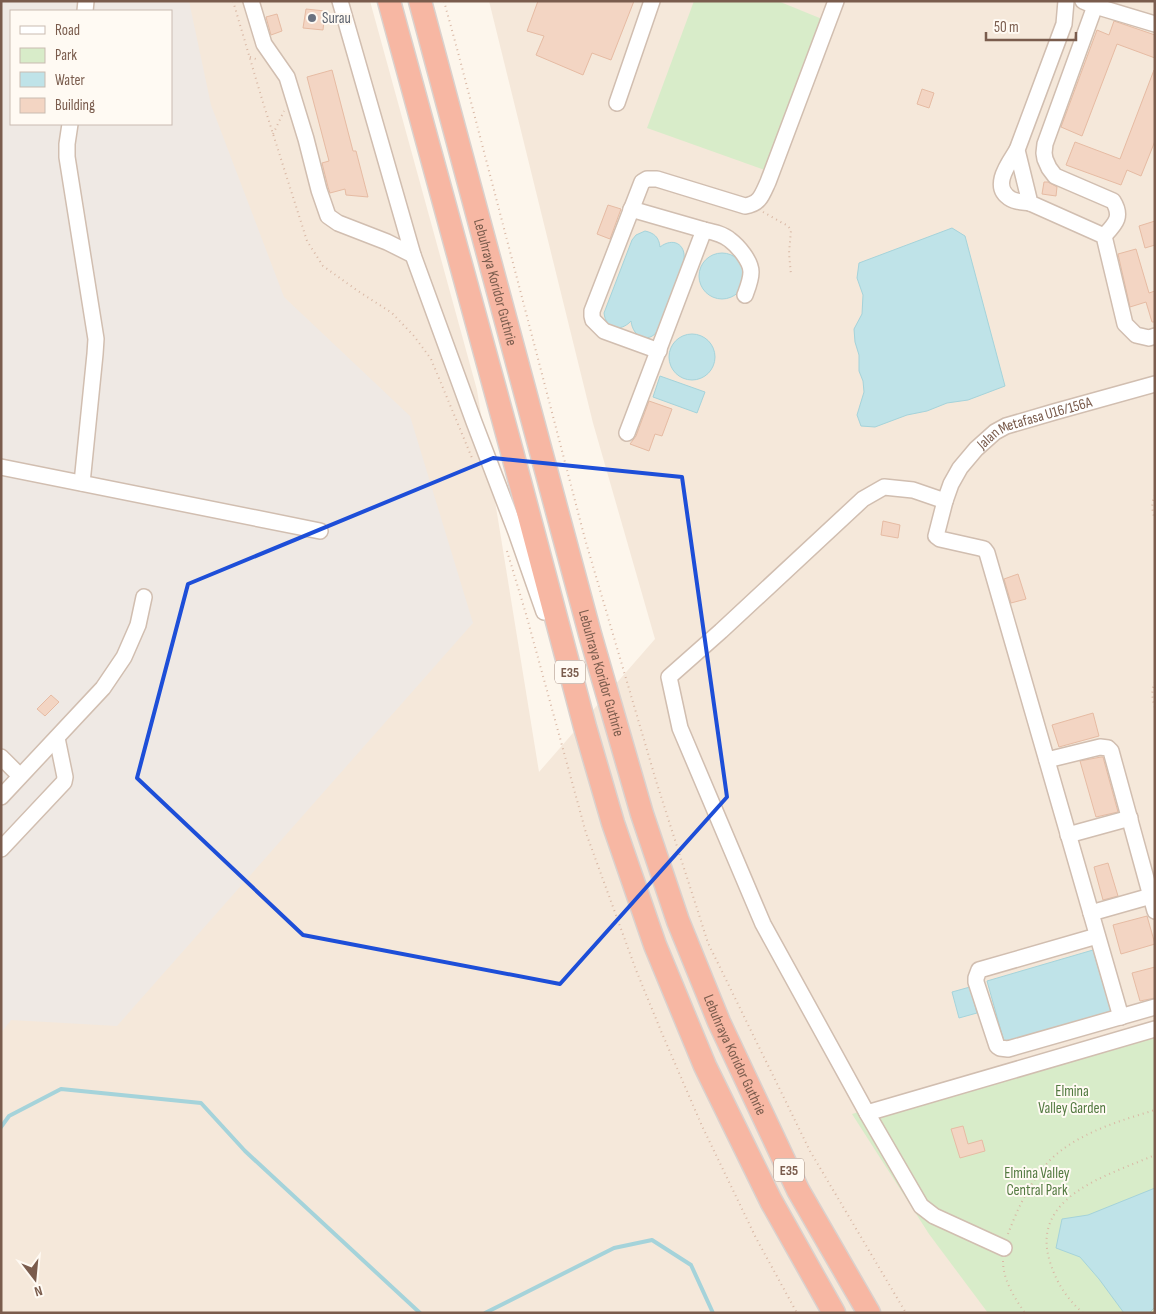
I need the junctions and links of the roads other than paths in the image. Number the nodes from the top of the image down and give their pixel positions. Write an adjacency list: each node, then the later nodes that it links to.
1 (251, 1): 17 (street)
2 (340, 1): 17 (street)
3 (389, 1): 28 (highway, Lebuhraya Koridor Guthrie / E35)
4 (420, 1): 49 (highway, Lebuhraya Koridor Guthrie / E35)
5 (652, 1): 10 (street)
6 (836, 1): 14 (street)
7 (1066, 1): 12 (street)
8 (1089, 4): 9 (street); 16 (street)
9 (1155, 24)
10 (617, 103)
11 (70, 125): 24 (street)
12 (1016, 150): 13 (street); 13 (street)
13 (1030, 203): 16 (street)
14 (631, 209): 15 (street); 20 (street)
15 (704, 230): 18 (street); 20 (street)
16 (1104, 236): 19 (street)
17 (413, 255): 28 (street)
18 (746, 295)
19 (1155, 336)
20 (659, 351): 22 (street)
21 (1155, 384): 25 (street, Jalan Metafasa U16/156A)
22 (627, 433)
23 (1, 467): 24 (street)
24 (82, 483): 26 (street)
25 (945, 501): 31 (street, Jalan Metafasa U16/156A); 44 (street)
26 (320, 531)
27 (144, 597): 29 (street)
28 (585, 726): 46 (highway, Lebuhraya Koridor Guthrie / E35)
29 (56, 738): 32 (street); 36 (street)
30 (1, 757): 32 (street)
31 (1047, 760): 34 (street); 35 (street)
32 (20, 776): 33 (street)
33 (1, 797)
34 (1130, 818): 35 (street); 37 (street)
35 (1068, 835): 39 (street)
36 (1, 849)
37 (1150, 896): 38 (street); 39 (street)
38 (1155, 911)
39 (1091, 913): 40 (street)
40 (1098, 936): 42 (street); 42 (street)
41 (1155, 1008): 42 (street)
42 (1120, 1016)
43 (1155, 1029): 44 (street)
44 (867, 1113): 45 (street)
45 (1004, 1248)
46 (820, 1289): 47 (highway); 48 (highway, Lebuhraya Koridor Guthrie / E35)
47 (826, 1313)
48 (834, 1313)
49 (869, 1313)

